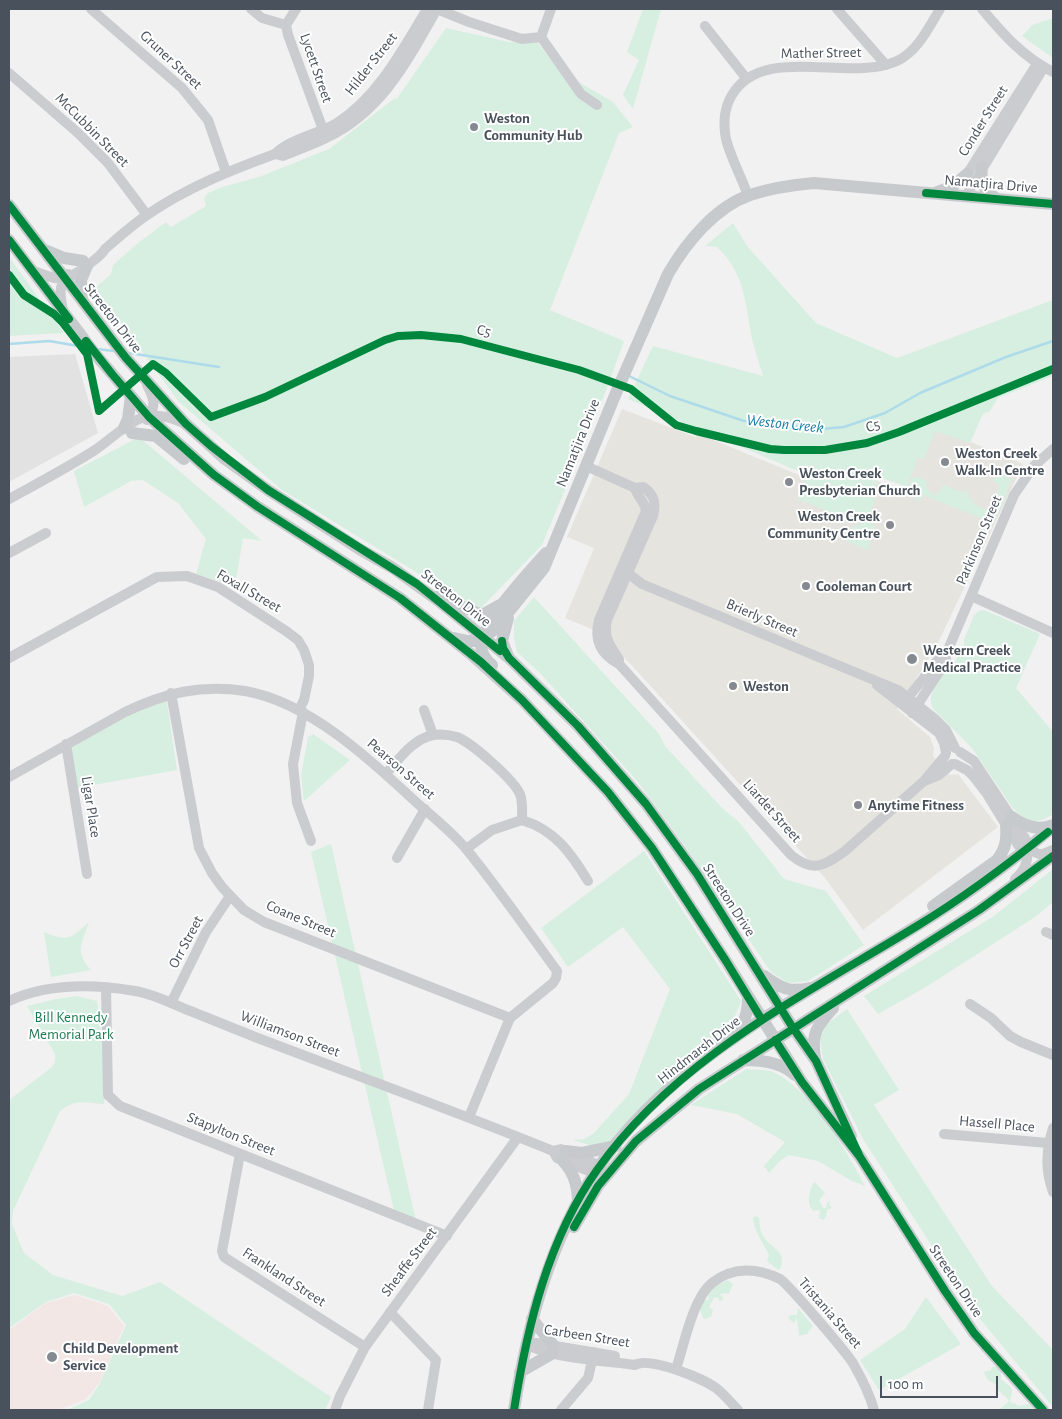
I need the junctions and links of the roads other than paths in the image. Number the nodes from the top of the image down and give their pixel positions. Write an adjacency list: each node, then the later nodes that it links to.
1 (92, 9): 20 (street, Gruner Street)
2 (251, 9): 10 (street)
3 (296, 9): 10 (street, Lycett Street)
4 (427, 9): 18 (street, Hilder Street)
5 (437, 9): 12 (street); 18 (street, Hilder Street)
6 (551, 9): 12 (street)
7 (837, 9): 13 (street)
8 (940, 9): 13 (street, Mather Street)
9 (982, 9): 14 (street)
10 (286, 25): 18 (street, Lycett Street)
11 (705, 26): 16 (street)
12 (541, 37): 17 (street)
13 (886, 65): 16 (street, Mather Street)
14 (1045, 68): 19 (street, Conder Street); 21 (street, Conder Street)
15 (9, 73): 28 (street, McCubbin Street)
16 (746, 78): 24 (street)
17 (597, 105)
18 (324, 134): 20 (street, Hilder Street)
19 (982, 167): 23 (street, Conder Street); 25 (main road)
20 (226, 172): 28 (street, Hilder Street)
21 (967, 174): 22 (main road); 23 (street, Conder Street)
22 (935, 193): 23 (main road, Namatjira Drive); 24 (main road, Namatjira Drive)
23 (960, 195): 25 (main road, Namatjira Drive)
24 (748, 196): 42 (main road, Namatjira Drive)
25 (996, 199): 26 (main road, Namatjira Drive)
26 (1053, 204)
27 (9, 205): 30 (main road, Streeton Drive)
28 (147, 215): 31 (street, Hilder Street)
29 (9, 240): 32 (main road, Streeton Drive)
30 (43, 249): 31 (main road); 33 (main road, Streeton Drive)
31 (85, 263): 33 (street, Hilder Street); 34 (main road)
32 (32, 270): 33 (street); 35 (main road, Streeton Drive)
33 (65, 278): 34 (main road, Streeton Drive); 35 (street)
34 (82, 300): 36 (main road, Streeton Drive)
35 (64, 313): 37 (main road, Streeton Drive)
36 (144, 378): 38 (street); 39 (main road, Streeton Drive)
37 (130, 396): 38 (main road, Streeton Drive); 40 (main road)
38 (150, 417): 39 (street); 40 (street); 43 (main road, Streeton Drive)
39 (186, 424): 47 (main road, Streeton Drive)
40 (128, 430): 43 (main road); 44 (street)
41 (1053, 450): 52 (street, Parkinson Street)
42 (586, 466): 48 (street, Liardet Street); 51 (main road, Namatjira Drive)
43 (214, 475): 54 (main road, Streeton Drive)
44 (9, 499)
45 (46, 533): 46 (street)
46 (9, 553)
47 (393, 568): 51 (main road); 55 (main road, Streeton Drive)
48 (624, 571): 49 (street, Liardet Street); 50 (street, Brierly Street)
49 (620, 581): 50 (street, Brierly Street); 71 (street, Liardet Street)
50 (642, 584): 61 (street, Brierly Street)
51 (524, 586): 55 (main road, Namatjira Drive); 58 (main road)
52 (971, 596): 53 (street); 56 (street, Parkinson Street)
53 (1053, 633)
54 (449, 637): 55 (main road); 60 (main road, Streeton Drive)
55 (484, 637): 58 (main road, Streeton Drive); 60 (main road)
56 (947, 652): 61 (street, Parkinson Street); 62 (street, Parkinson Street)
57 (9, 658): 64 (street, Foxall Street)
58 (509, 658): 87 (main road, Streeton Drive)
59 (171, 693): 64 (street, Pearson Street); 66 (street, Pearson Street); 84 (street, Coane Street)
60 (515, 693): 91 (main road, Streeton Drive)
61 (905, 702): 62 (street, Brierly Street)
62 (915, 709): 67 (street, Brierly Street)
63 (424, 710): 65 (street)
64 (301, 711): 69 (street, Pearson Street); 76 (street, Foxall Street)
65 (433, 736): 69 (street); 73 (street)
66 (66, 744): 70 (street, Pearson Street); 82 (street, Ligar Place)
67 (952, 752): 68 (street, Brierly Street); 71 (street, Liardet Street); 74 (street, Brierly Street)
68 (954, 764): 71 (street, Liardet Street); 74 (street, Brierly Street)
69 (386, 774): 72 (street, Pearson Street)
70 (9, 776)
71 (924, 781)
72 (425, 809): 78 (street, Pearson Street); 81 (street)
73 (522, 820): 78 (street); 83 (street)
74 (1009, 821): 75 (main road); 77 (street, Brierly Street); 86 (main road)
75 (1053, 826): 77 (main road, Hindmarsh Drive)
76 (312, 842)
77 (1028, 848): 79 (street); 85 (street); 86 (main road, Hindmarsh Drive)
78 (466, 849): 96 (street, Pearson Street)
79 (1053, 850)
80 (1053, 856): 85 (main road, Hindmarsh Drive)
81 (397, 858)
82 (87, 874)
83 (588, 880)
84 (230, 896): 93 (street, Orr Street); 96 (street, Coane Street)
85 (988, 904): 90 (main road, Hindmarsh Drive)
86 (918, 926): 89 (main road, Hindmarsh Drive)
87 (758, 971): 89 (main road); 95 (main road, Streeton Drive)
88 (106, 987): 92 (street, Williamson Street); 93 (street, Williamson Street); 112 (street, Stapylton Street)
89 (815, 987): 95 (main road, Hindmarsh Drive)
90 (843, 996): 98 (main road, Hindmarsh Drive); 103 (main road)
91 (748, 997): 97 (main road, Streeton Drive); 100 (main road)
92 (9, 1001)
93 (171, 1003): 105 (street, Williamson Street)
94 (970, 1004): 101 (street)
95 (781, 1008): 97 (main road, Hindmarsh Drive); 98 (main road, Streeton Drive)
96 (510, 1018): 105 (street, Pearson Street)
97 (762, 1020): 99 (main road, Streeton Drive); 100 (main road, Hindmarsh Drive)
98 (793, 1028): 99 (main road, Hindmarsh Drive); 103 (main road, Streeton Drive)
99 (775, 1040): 102 (main road, Hindmarsh Drive); 104 (main road, Streeton Drive)
100 (730, 1041): 111 (main road, Hindmarsh Drive)
101 (1053, 1055)
102 (742, 1060): 104 (main road); 109 (main road, Hindmarsh Drive)
103 (816, 1060): 114 (main road, Streeton Drive)
104 (802, 1082): 114 (main road, Streeton Drive)
105 (469, 1117): 108 (street, Williamson Street)
106 (1053, 1128): 110 (street)
107 (944, 1134): 110 (street, Hassell Place)
108 (518, 1137): 113 (street, Williamson Street); 119 (street, Sheaffe Street)
109 (636, 1141): 115 (street); 116 (main road, Hindmarsh Drive)
110 (1048, 1143): 117 (street)
111 (616, 1146): 113 (main road); 115 (main road, Hindmarsh Drive)
112 (240, 1154): 119 (street, Stapylton Street); 124 (street, Frankland Street)
113 (565, 1156): 115 (street, Williamson Street); 118 (main road)
114 (860, 1157): 135 (main road, Streeton Drive)
115 (597, 1170): 116 (street); 118 (main road, Hindmarsh Drive)
116 (598, 1186): 120 (main road, Hindmarsh Drive)
117 (1053, 1192)
118 (578, 1200): 120 (main road, Hindmarsh Drive)
119 (447, 1236): 121 (street, Sheaffe Street)
120 (538, 1299): 122 (main road, Hindmarsh Drive)
121 (390, 1312): 124 (street, Sheaffe Street); 130 (street)
122 (532, 1319): 123 (main road, Hindmarsh Drive); 125 (main road)
123 (526, 1344): 125 (street, Carbeen Street); 128 (main road, Hindmarsh Drive)
124 (365, 1347): 129 (street, Sheaffe Street)
125 (554, 1350): 126 (street, Carbeen Street); 128 (main road)
126 (594, 1356): 127 (street, Carbeen Street); 132 (street)
127 (676, 1369): 133 (street, Carbeen Street); 134 (street, Tristania Street)
128 (520, 1372): 131 (main road, Hindmarsh Drive)
129 (335, 1410)
130 (428, 1410)
131 (514, 1410)
132 (560, 1410)
133 (738, 1410)
134 (874, 1410)
135 (1043, 1410)

